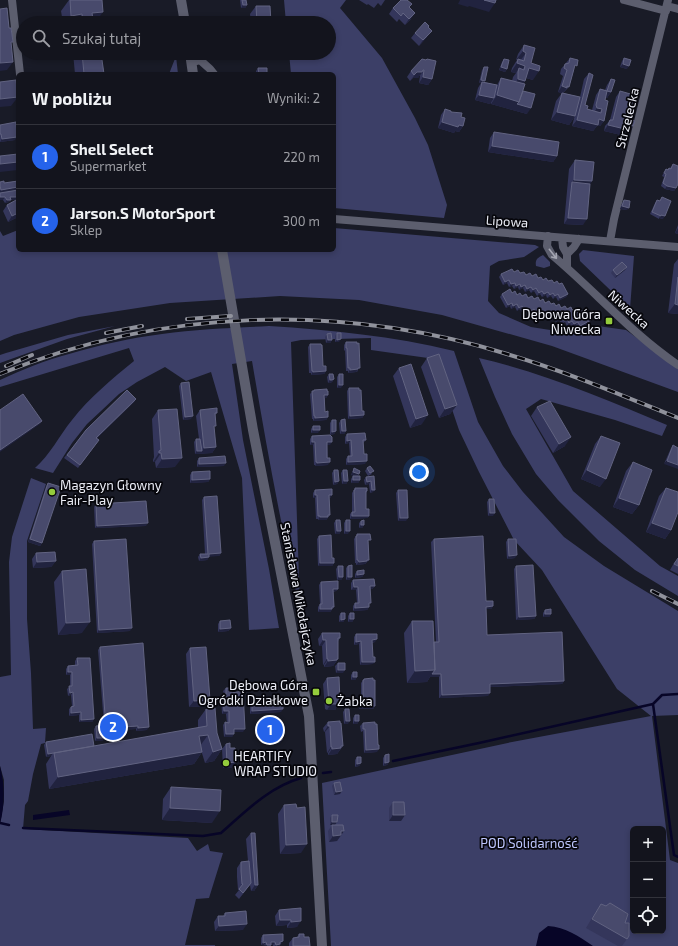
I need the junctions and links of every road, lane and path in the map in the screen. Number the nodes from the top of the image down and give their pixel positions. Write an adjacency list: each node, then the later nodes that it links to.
1 (12, 0): 7 (street)
2 (181, 0): 6 (street)
3 (624, 0): 4 (street)
4 (667, 6): 5 (street); 18 (street, Strzelecka)
5 (678, 9)
6 (184, 16)
7 (16, 37)
8 (18, 60): 11 (street)
9 (191, 60): 12 (street)
10 (200, 60): 13 (street)
11 (20, 72)
12 (193, 72)
13 (212, 72)
14 (336, 219): 15 (street, Lipowa)
15 (548, 236): 16 (street, Lipowa); 22 (street, Niwecka, one-way to 22)
16 (562, 238): 17 (street, Lipowa); 21 (street)
17 (579, 239): 18 (street, Lipowa); 21 (street)
18 (610, 241): 19 (street, Lipowa)
19 (678, 247)
20 (222, 252): 24 (street, Stanisława Mikołajczyka)
21 (567, 254): 22 (street)
22 (567, 267): 23 (street, Niwecka)
23 (678, 365)
24 (322, 946)

